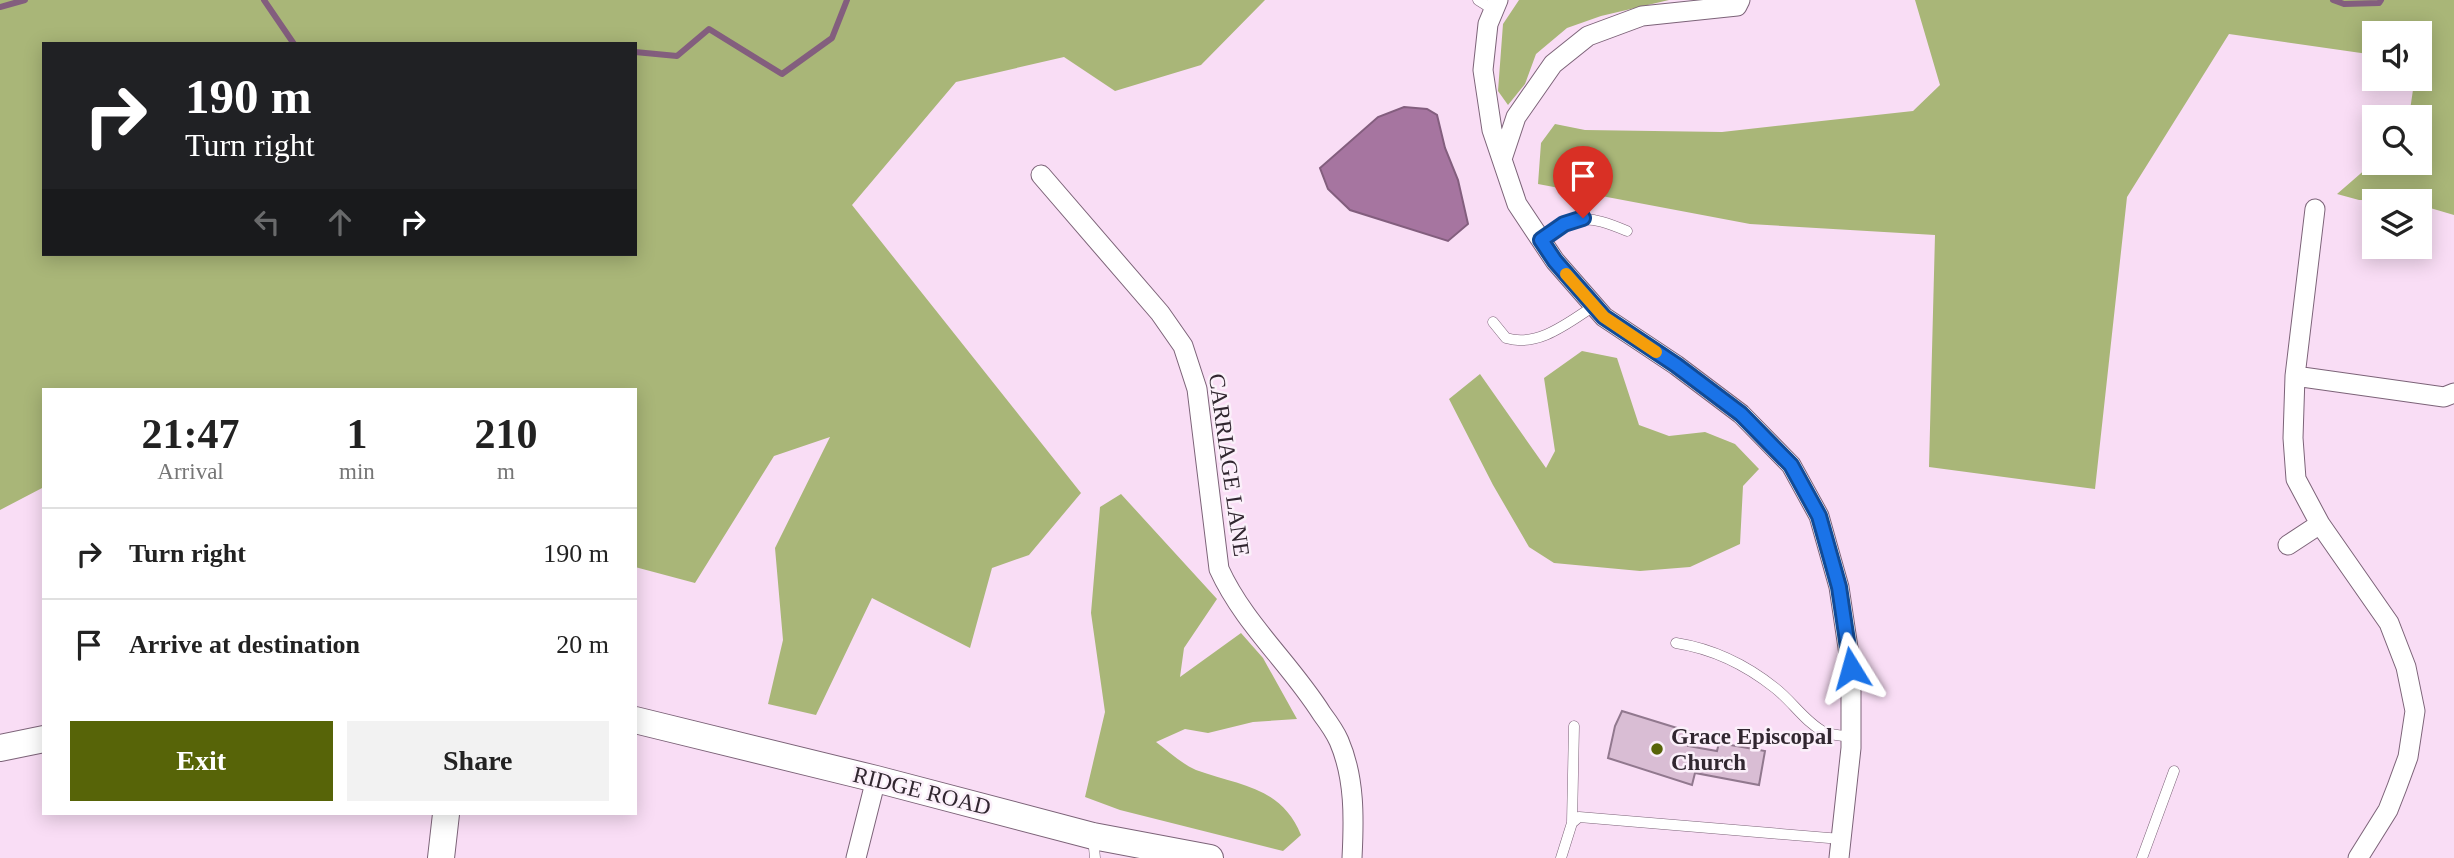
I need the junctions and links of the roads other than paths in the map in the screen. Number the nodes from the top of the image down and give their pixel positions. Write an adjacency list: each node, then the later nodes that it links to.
1 (1740, 0): 3 (street)
2 (1490, 3): 3 (street)
3 (1502, 159): 7 (street)
4 (1041, 175): 29 (street, CARRIAGE LANE)
5 (2315, 209): 10 (street)
6 (1627, 231): 7 (lane)
7 (1541, 240): 8 (street)
8 (1594, 306): 9 (lane); 17 (street)
9 (1493, 323)
10 (2295, 376): 11 (street); 12 (street)
11 (2454, 393)
12 (2320, 524): 13 (street); 32 (street)
13 (2288, 545)
14 (1676, 643): 17 (lane)
15 (637, 720): 21 (main road, RIDGE ROAD)
16 (1574, 726): 23 (lane)
17 (1851, 737): 25 (street)
18 (42, 739): 19 (main road)
19 (0, 748)
20 (2174, 771): 31 (lane)
21 (876, 779): 24 (main road, RIDGE ROAD); 27 (street)
22 (446, 815): 26 (main road)
23 (1572, 823): 25 (lane); 30 (lane)
24 (1094, 847): 28 (main road, RIDGE ROAD)
25 (1840, 849)
26 (441, 858)
27 (856, 858)
28 (1210, 858)
29 (1352, 858)
30 (1561, 858)
31 (2142, 858)
32 (2358, 858)

